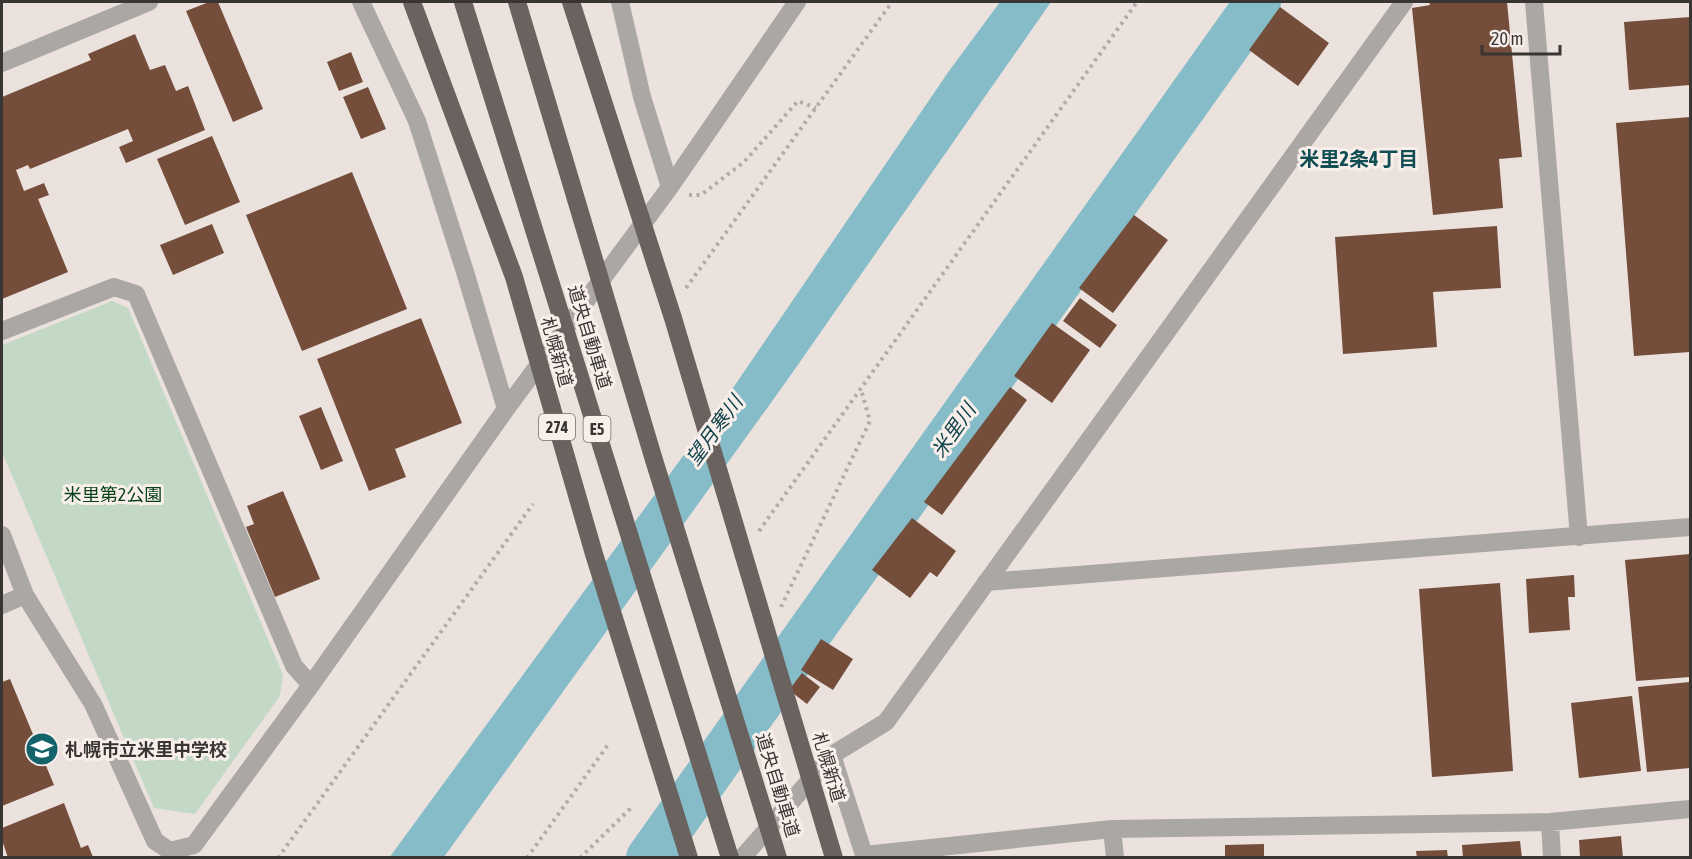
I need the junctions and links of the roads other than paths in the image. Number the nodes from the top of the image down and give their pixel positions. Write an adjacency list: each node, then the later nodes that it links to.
1 (149, 2): 11 (street)
2 (361, 2): 14 (street)
3 (412, 2): 27 (highway, 札幌新道 / 274)
4 (463, 2): 28 (highway, 道央自動車道 / E5)
5 (517, 2): 30 (highway, 道央自動車道)
6 (571, 2): 31 (highway, 札幌新道)
7 (620, 2): 12 (street)
8 (796, 2): 12 (street)
9 (1404, 2): 18 (street)
10 (1534, 2): 17 (street)
11 (2, 63)
12 (670, 187): 14 (street)
13 (2, 331): 21 (street)
14 (506, 409): 21 (street)
15 (1690, 527): 17 (street)
16 (2, 535): 19 (street)
17 (1579, 537): 18 (street)
18 (986, 582): 22 (street)
19 (25, 595): 20 (street); 21 (street)
20 (2, 605)
21 (311, 685)
22 (832, 755): 26 (street); 29 (street)
23 (1690, 809): 24 (street)
24 (1550, 822): 25 (street); 33 (street)
25 (1112, 830): 26 (street); 32 (street)
26 (865, 856)
27 (690, 858)
28 (730, 858)
29 (742, 858)
30 (778, 858)
31 (834, 858)
32 (1115, 858)
33 (1552, 858)

